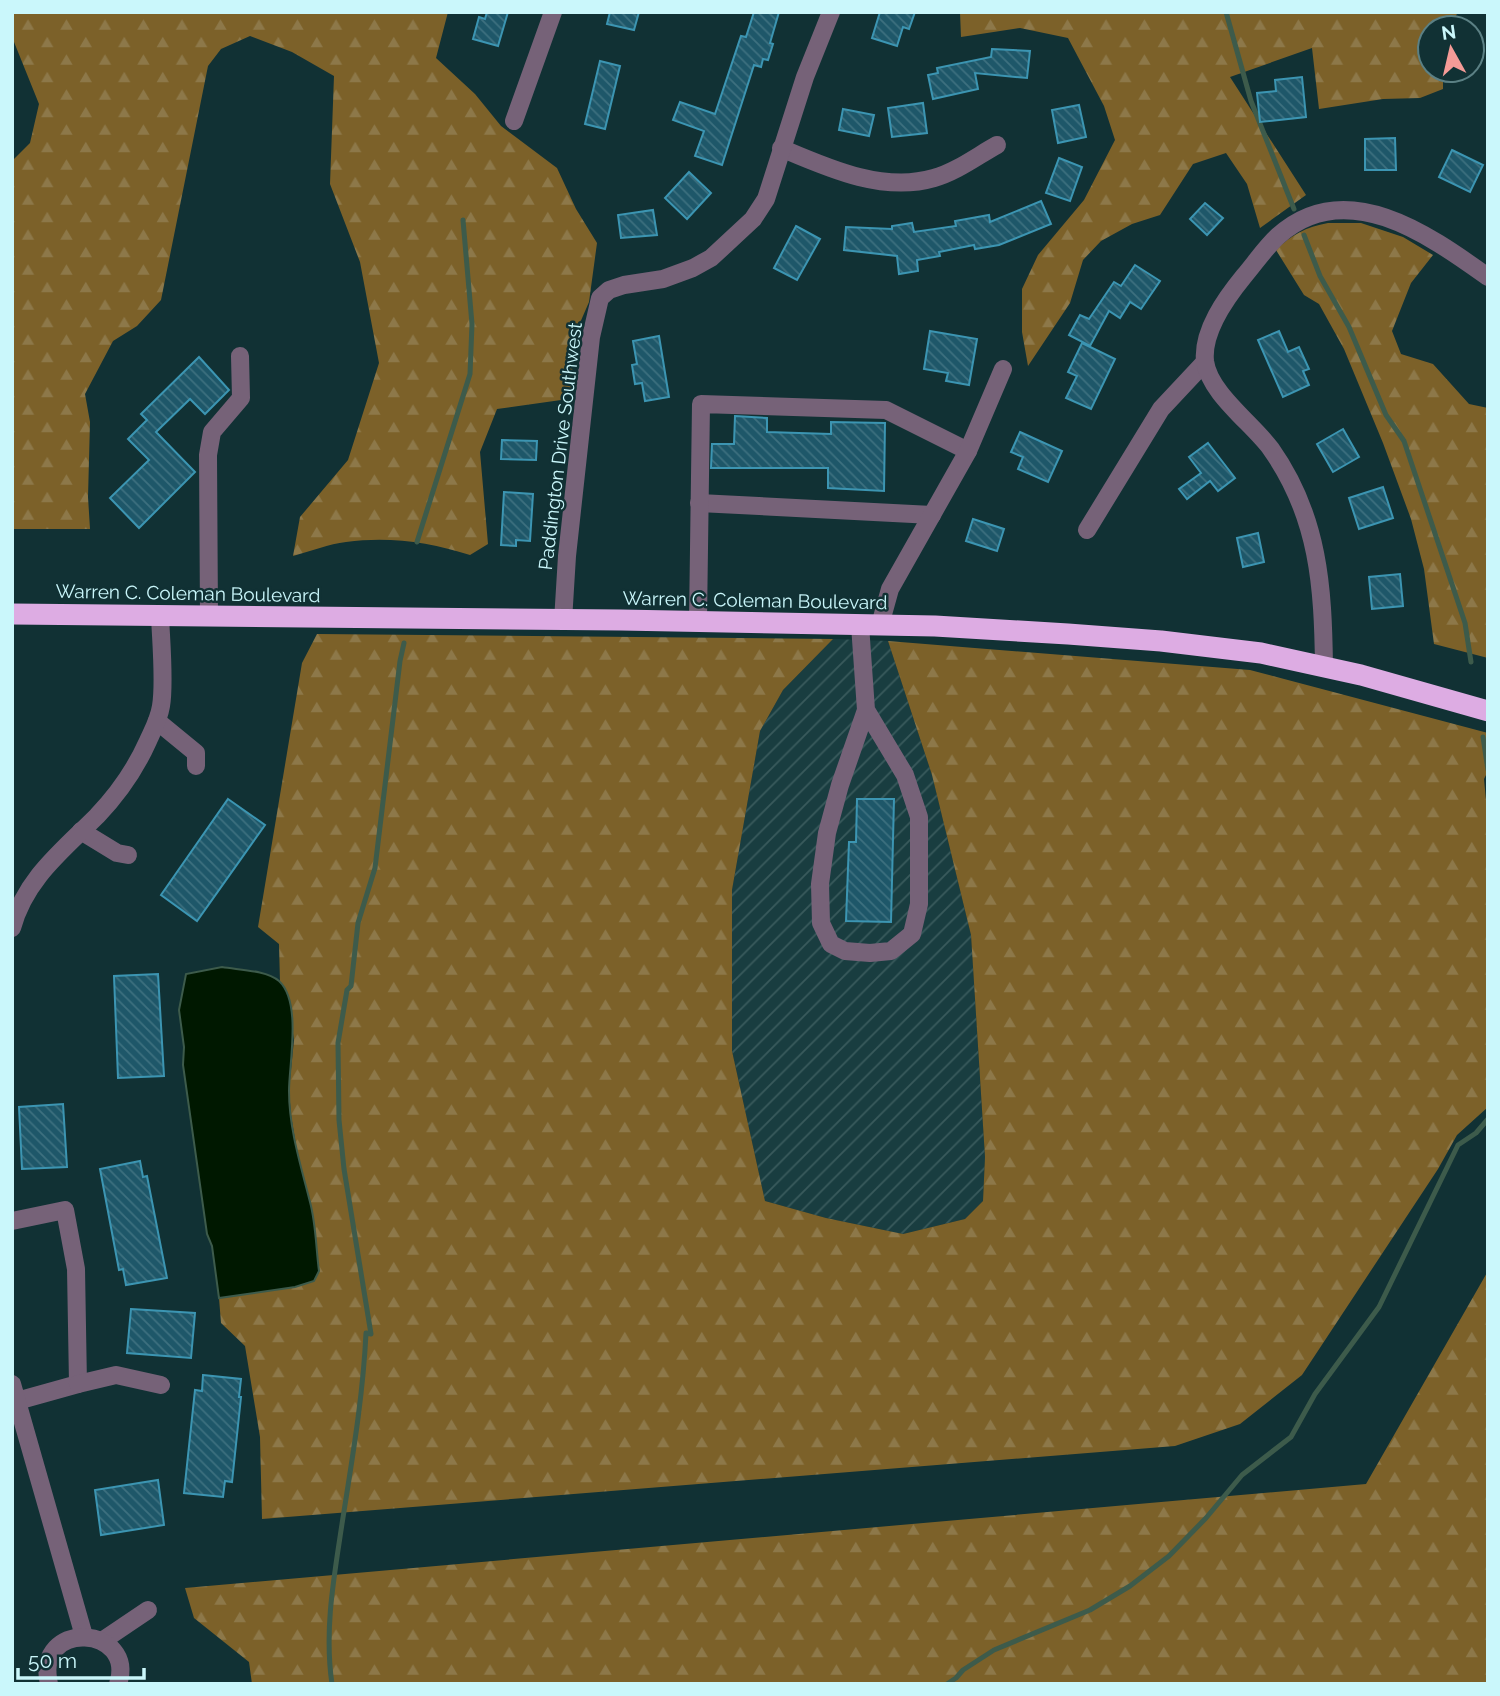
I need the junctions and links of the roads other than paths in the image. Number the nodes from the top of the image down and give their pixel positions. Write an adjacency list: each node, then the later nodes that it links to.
1 (553, 12): 3 (street)
2 (831, 12): 5 (street, Paddington Drive Southwest)
3 (514, 121)
4 (997, 145): 5 (street)
5 (781, 148): 17 (street, Paddington Drive Southwest)
6 (1488, 277): 8 (street)
7 (240, 356): 16 (street)
8 (1205, 362): 13 (street); 20 (street)
9 (1003, 369): 10 (street)
10 (968, 451): 11 (street); 12 (street)
11 (699, 503): 12 (street); 18 (street)
12 (932, 514): 19 (street)
13 (1087, 530)
14 (12, 614): 15 (highway, Warren C. Coleman Boulevard)
15 (160, 616): 16 (highway, Warren C. Coleman Boulevard); 23 (street)
16 (209, 617): 17 (highway, Warren C. Coleman Boulevard)
17 (563, 621): 18 (highway, Warren C. Coleman Boulevard)
18 (698, 621): 19 (highway, Warren C. Coleman Boulevard)
19 (870, 625): 20 (highway, Warren C. Coleman Boulevard); 21 (street)
20 (1324, 667): 22 (highway, Warren C. Coleman Boulevard)
21 (866, 710): 21 (street)
22 (1488, 711)
23 (157, 721): 24 (street); 25 (street)
24 (196, 766)
25 (81, 831): 26 (street); 27 (street)
26 (128, 855)
27 (12, 928)
28 (12, 1221): 29 (street)
29 (78, 1384): 30 (street); 31 (street)
30 (161, 1385)
31 (15, 1393): 33 (street)
32 (149, 1610): 33 (street)
33 (93, 1638): 34 (street); 35 (street)
34 (49, 1684)
35 (118, 1684)

